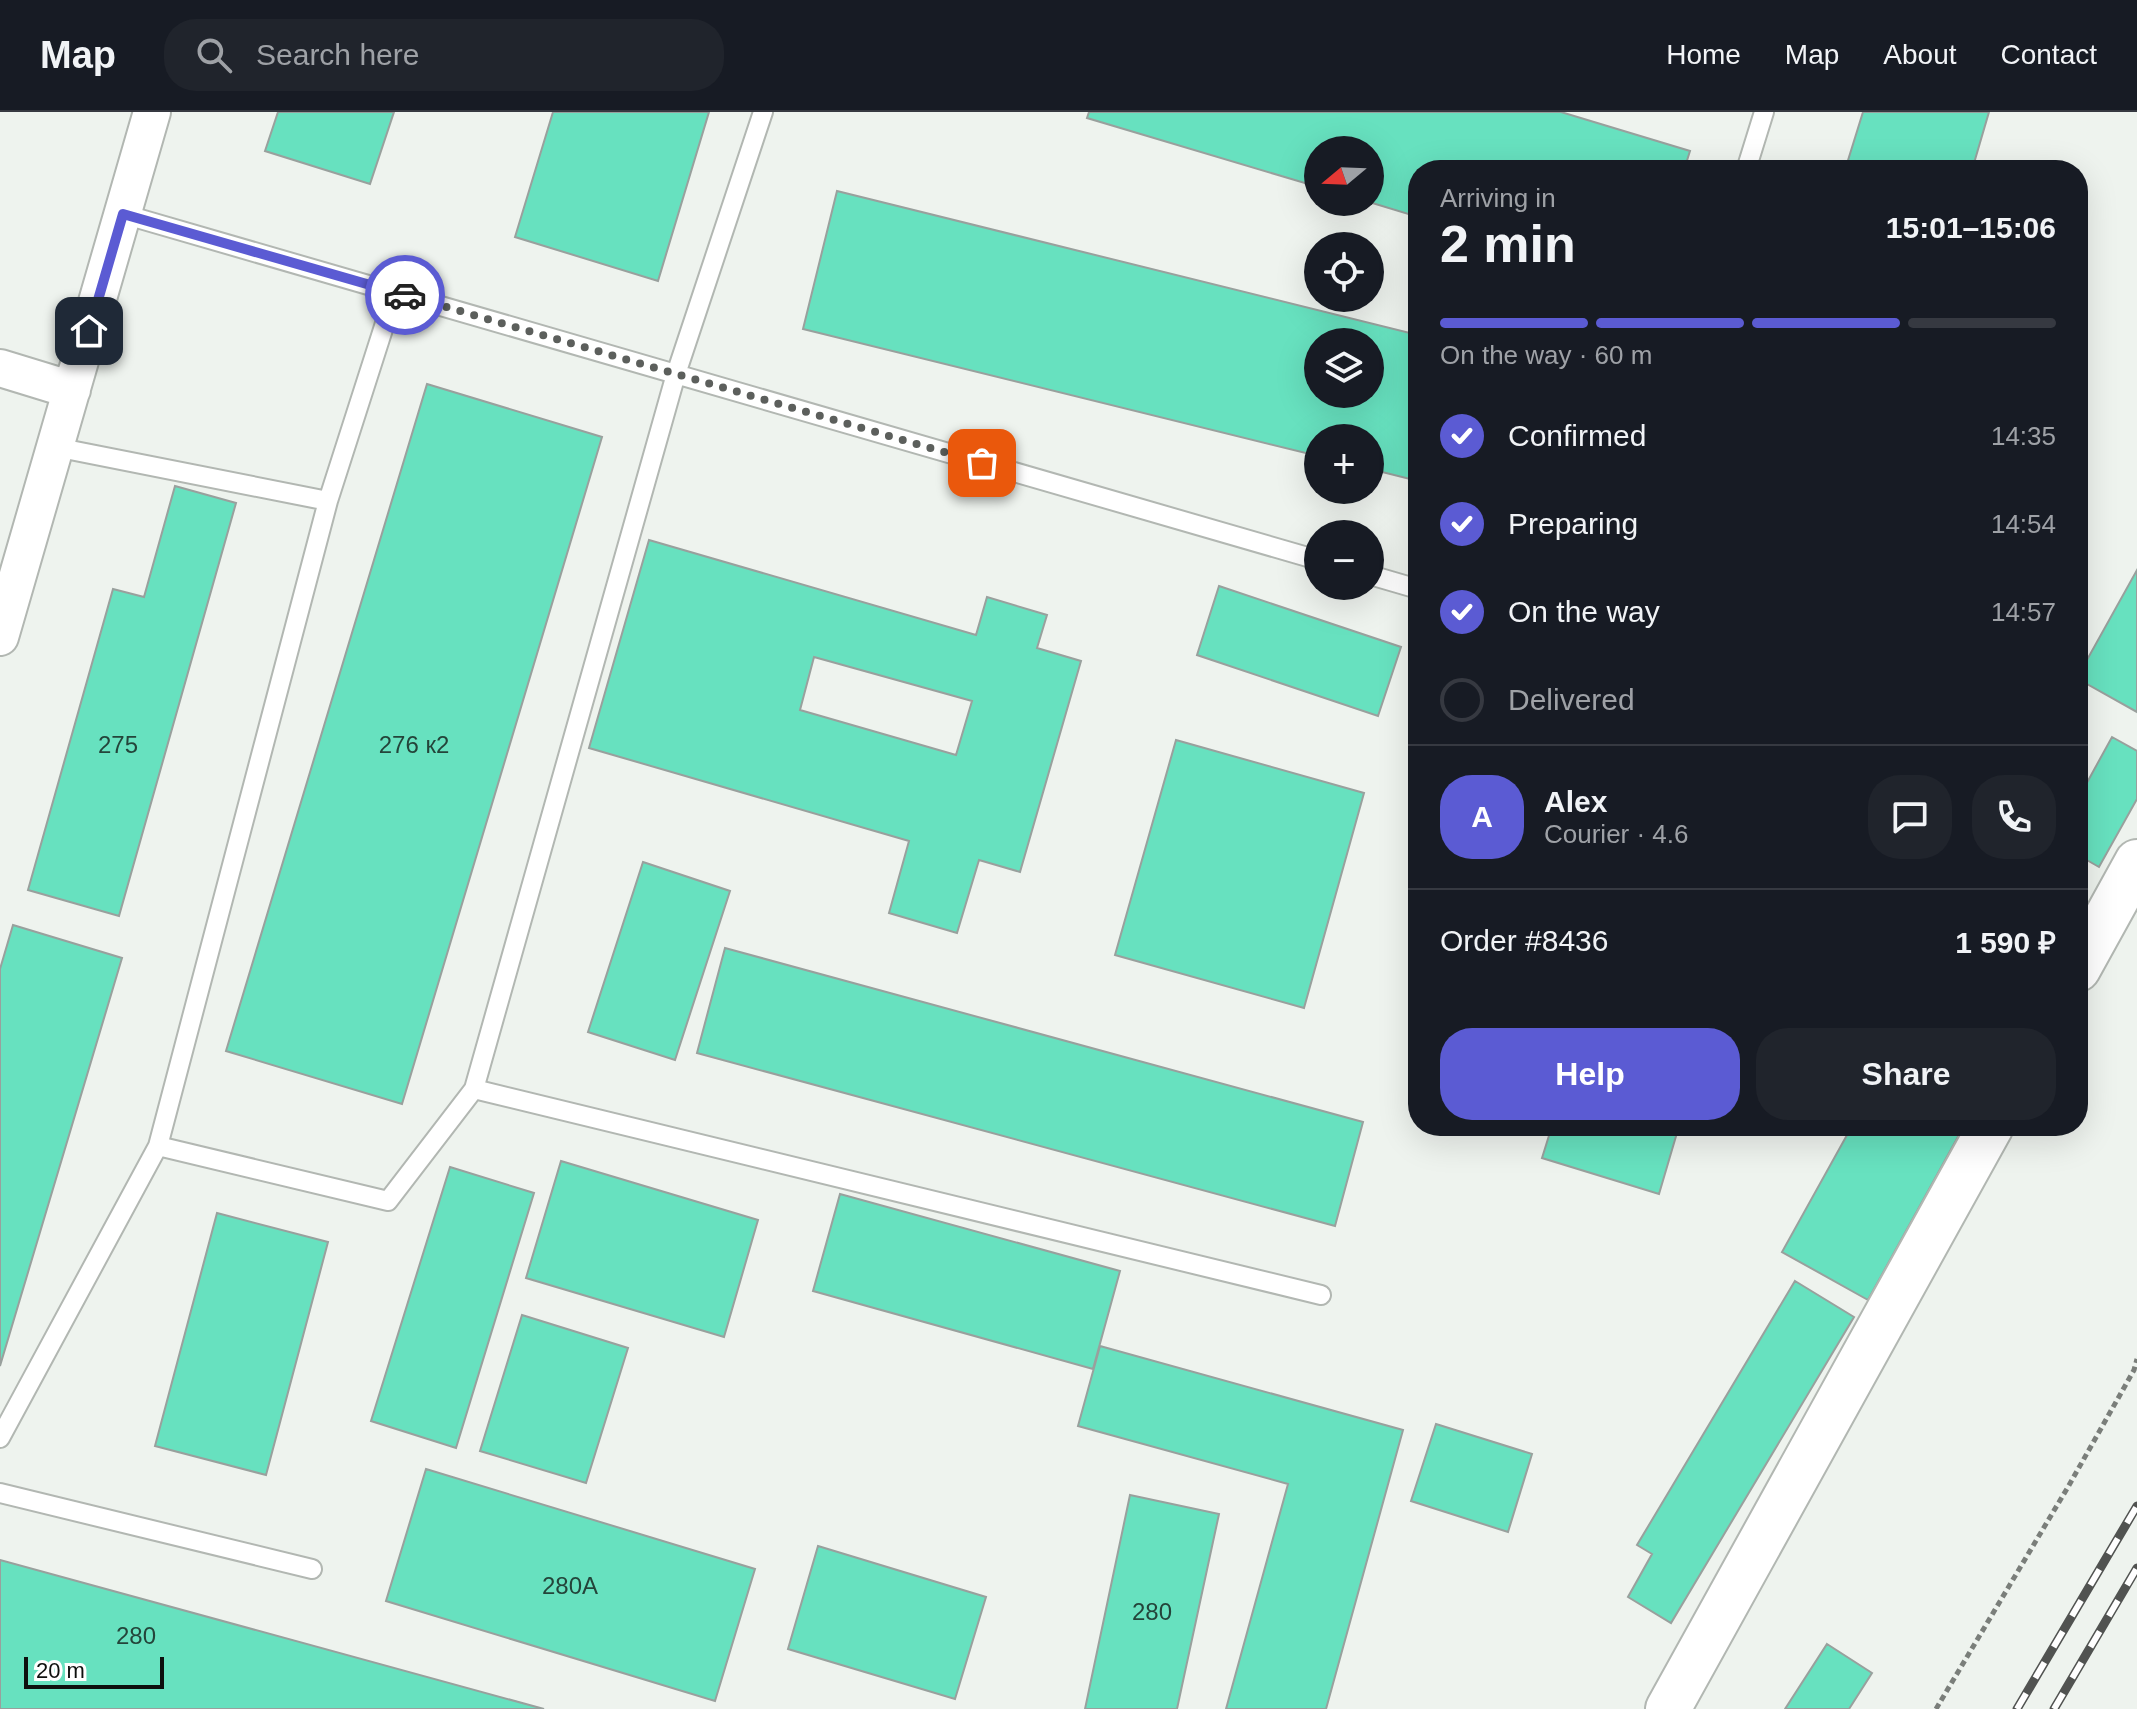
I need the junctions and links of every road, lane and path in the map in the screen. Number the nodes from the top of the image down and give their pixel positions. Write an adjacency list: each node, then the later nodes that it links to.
1 (152, 112): 5 (street)
2 (763, 112): 8 (lane)
3 (1764, 112): 4 (lane)
4 (1749, 160)
5 (123, 214): 6 (lane); 9 (street)
6 (395, 292): 8 (lane); 11 (lane)
7 (0, 368): 9 (street)
8 (676, 374): 12 (lane); 18 (lane)
9 (72, 390): 10 (street)
10 (55, 447): 11 (lane); 15 (street)
11 (328, 501): 20 (lane)
12 (1304, 556)
13 (1384, 579): 14 (lane)
14 (1408, 586)
15 (0, 637)
16 (2137, 862): 17 (street)
17 (2088, 951)
18 (474, 1089): 20 (lane); 21 (lane)
19 (1985, 1136): 26 (street)
20 (158, 1146): 23 (lane)
21 (1321, 1295)
22 (2137, 1359): 27 (path)
23 (0, 1438)
24 (0, 1493): 25 (lane)
25 (312, 1569)
26 (1668, 1709)
27 (1936, 1709)

